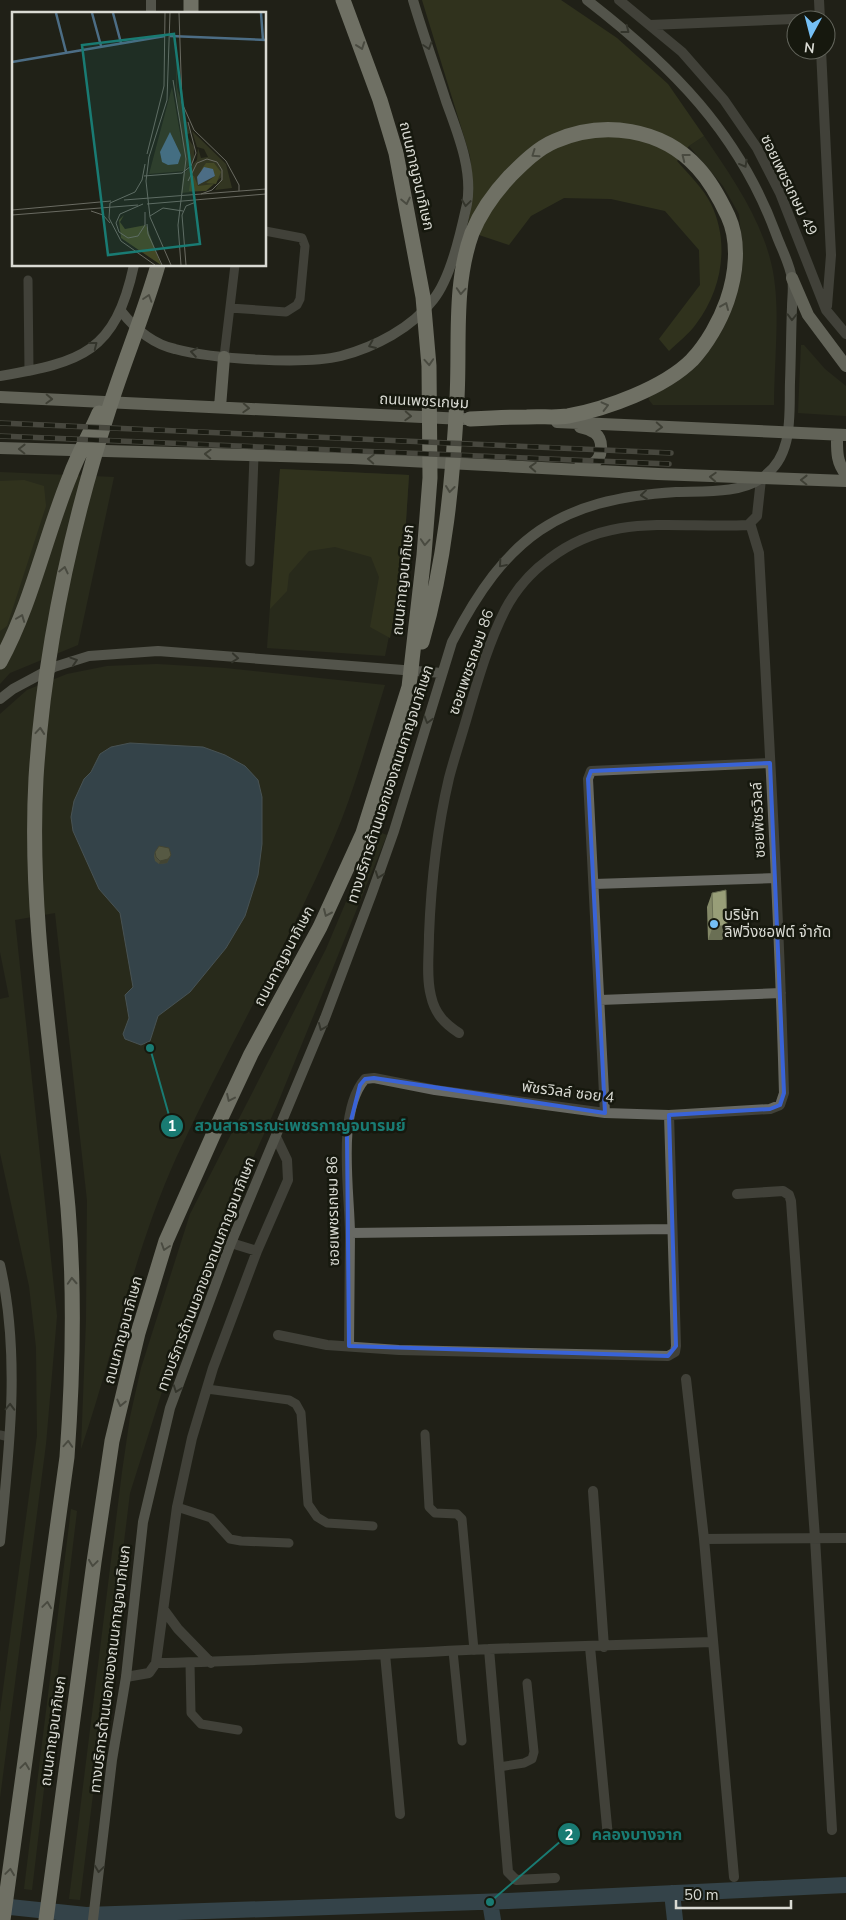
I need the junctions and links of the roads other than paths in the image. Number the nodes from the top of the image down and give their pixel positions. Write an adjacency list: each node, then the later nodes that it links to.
1 (344, 0): 39 (highway, ถนนกาญจนาภิเษก, one-way to 39)
2 (413, 0): 19 (main road, one-way to 19)
3 (587, 0): 12 (main road, ทางบริการด้านนอกของถนนกาญจนาภิเษก, one-way to 12)
4 (619, 0): 6 (street, ซอยเพชรเกษม 49)
5 (786, 20): 6 (street)
6 (650, 25): 15 (street, ซอยเพชรเกษม 49)
7 (821, 60): 15 (street)
8 (266, 231): 14 (lane)
9 (134, 266): 16 (main road)
10 (158, 266): 18 (highway, ถนนกาญจนาภิเษก, one-way to 10)
11 (235, 266): 14 (lane)
12 (792, 278): 20 (main road); 27 (main road, ทางบริการด้านนอกของถนนกาญจนาภิเษก, one-way to 27)
13 (28, 280): 21 (lane)
14 (230, 308): 19 (lane)
15 (826, 310): 17 (street, ซอยเพชรเกษม 49)
16 (121, 311): 19 (main road, one-way to 16); 21 (main road, one-way to 16)
17 (846, 334)
18 (134, 341): 37 (highway, one-way to 18); 94 (highway, ถนนกาญจนาภิเษก, one-way to 18)
19 (224, 357): 24 (main road)
20 (846, 366)
21 (29, 371): 22 (main road)
22 (0, 376)
23 (0, 397): 24 (main road, ถนนเพชรเกษม, one-way to 24)
24 (220, 407): 25 (main road, ถนนเพชรเกษม, one-way to 25)
25 (470, 419): 26 (main road, ถนนเพชรเกษม); 39 (highway, one-way to 39)
26 (568, 422): 27 (main road, ถนนเพชรเกษม, one-way to 27); 31 (main road)
27 (788, 433): 28 (main road, ถนนเพชรเกษม); 33 (main road, ทางบริการด้านนอกของถนนกาญจนาภิเษก)
28 (842, 435): 32 (main road)
29 (0, 448): 30 (main road, one-way to 29)
30 (254, 456): 31 (main road, one-way to 30); 36 (lane)
31 (568, 468): 33 (main road, one-way to 31)
32 (846, 474)
33 (761, 479): 34 (main road, one-way to 33); 35 (street); 38 (main road, ทางบริการด้านนอกของถนนกาญจนาภิเษก, one-way to 38)
34 (846, 481)
35 (750, 523): 41 (street, ซอยพัชรวิลล์); 46 (street, ซอยเพชรเกษม 86)
36 (250, 562)
37 (0, 662)
38 (442, 673): 40 (main road, one-way to 38); 51 (main road, ทางบริการด้านนอกของถนนกาญจนาภิเษก, one-way to 51)
39 (408, 687): 95 (highway, ถนนกาญจนาภิเษก, one-way to 95)
40 (0, 699)
41 (770, 763): 42 (street, ซอยพัชรวิลล์); 43 (street)
42 (776, 878): 43 (street); 44 (street, ซอยพัชรวิลล์)
43 (594, 884): 45 (street)
44 (781, 994): 45 (street); 48 (street, ซอยพัชรวิลล์)
45 (600, 1000): 49 (street)
46 (459, 1033)
47 (365, 1078): 49 (street, พัชรวิลล์ ซอย 4); 54 (street, ซอยเพชรเกษม 86)
48 (770, 1109): 50 (street, พัชรวิลล์ ซอย 4)
49 (605, 1113): 50 (street, พัชรวิลล์ ซอย 4)
50 (669, 1115): 53 (street)
51 (276, 1137): 55 (main road, ทางบริการด้านนอกของถนนกาญจนาภิเษก); 56 (street)
52 (737, 1194): 68 (street)
53 (672, 1230): 54 (street); 59 (street)
54 (350, 1233): 59 (street, ซอยเพชรเกษม 86)
55 (231, 1243): 56 (street); 84 (main road, ทางบริการด้านนอกของถนนกาญจนาภิเษก, one-way to 84)
56 (258, 1251): 61 (street)
57 (0, 1265): 63 (main road, one-way to 57)
58 (278, 1335): 59 (street)
59 (349, 1346)
60 (686, 1379): 70 (street)
61 (207, 1389): 66 (street); 67 (lane)
62 (425, 1434): 78 (lane)
63 (4, 1436): 65 (main road)
64 (593, 1491): 76 (street)
65 (2, 1495): 71 (main road)
66 (177, 1506): 72 (lane); 73 (street)
67 (373, 1526)
68 (815, 1538): 69 (street); 70 (street); 90 (street)
69 (846, 1538)
70 (704, 1539): 74 (street)
71 (0, 1542)
72 (288, 1543)
73 (164, 1610): 81 (street); 83 (street)
74 (712, 1642): 76 (street); 92 (street)
75 (590, 1647): 76 (street); 77 (street); 91 (street)
76 (604, 1647)
77 (489, 1649): 78 (street); 88 (street)
78 (474, 1650): 79 (street)
79 (453, 1651): 80 (street); 87 (lane)
80 (385, 1654): 83 (street); 89 (street)
81 (156, 1663): 82 (street); 84 (street)
82 (190, 1663): 83 (street); 86 (lane)
83 (211, 1663)
84 (126, 1677): 96 (main road, ทางบริการด้านนอกของถนนกาญจนาภิเษก, one-way to 96)
85 (527, 1683): 88 (lane)
86 (238, 1730)
87 (462, 1741)
88 (499, 1767): 93 (street)
89 (400, 1814)
90 (832, 1830)
91 (608, 1836)
92 (734, 1877)
93 (555, 1878)
94 (3, 1920)
95 (46, 1920)
96 (93, 1920)

